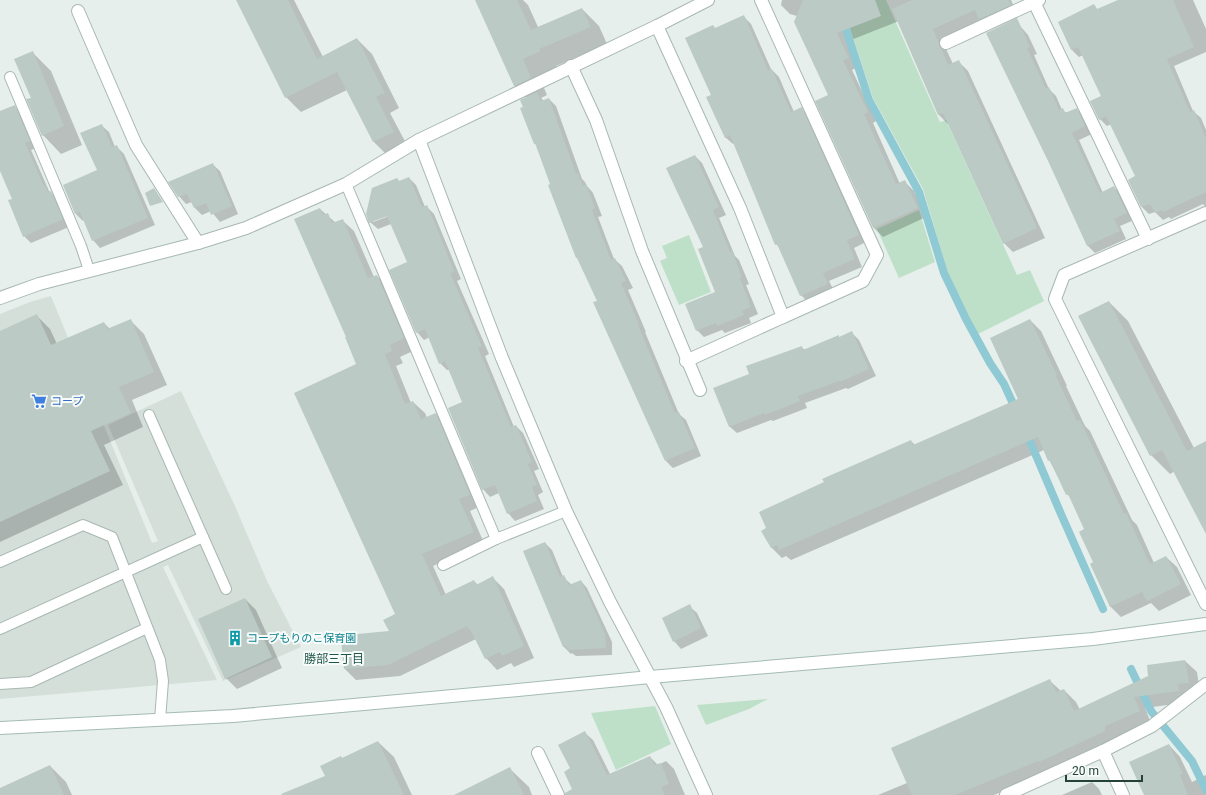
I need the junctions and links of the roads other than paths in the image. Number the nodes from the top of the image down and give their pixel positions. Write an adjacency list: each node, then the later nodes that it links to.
1 (708, 0): 5 (street)
2 (761, 0): 16 (street)
3 (1035, 1): 6 (street); 12 (street)
4 (78, 11): 13 (street)
5 (657, 26): 7 (street); 16 (street)
6 (946, 43)
7 (571, 66): 9 (street); 17 (street)
8 (10, 77): 14 (lane)
9 (419, 140): 10 (street); 20 (street)
10 (346, 184): 13 (street); 22 (lane)
11 (1206, 213): 12 (street)
12 (1148, 239): 27 (street)
13 (198, 243): 14 (street)
14 (89, 270): 15 (street)
15 (0, 298)
16 (783, 317): 17 (street)
17 (686, 361): 18 (street)
18 (700, 390)
19 (148, 415): 21 (lane)
20 (566, 511): 22 (lane); 31 (street)
21 (203, 537): 25 (lane); 26 (lane)
22 (496, 539): 24 (lane)
23 (0, 562): 25 (lane)
24 (443, 565)
25 (125, 572): 29 (lane); 30 (lane)
26 (226, 589)
27 (1206, 604)
28 (1206, 624): 31 (street)
29 (147, 628): 32 (lane); 34 (lane)
30 (0, 629)
31 (650, 676): 34 (street); 39 (street)
32 (0, 684)
33 (1206, 684): 36 (street)
34 (160, 720): 35 (street)
35 (0, 728)
36 (1103, 751): 40 (street); 41 (street)
37 (538, 753): 38 (street)
38 (558, 795)
39 (706, 795)
40 (1006, 795)
41 (1123, 795)

